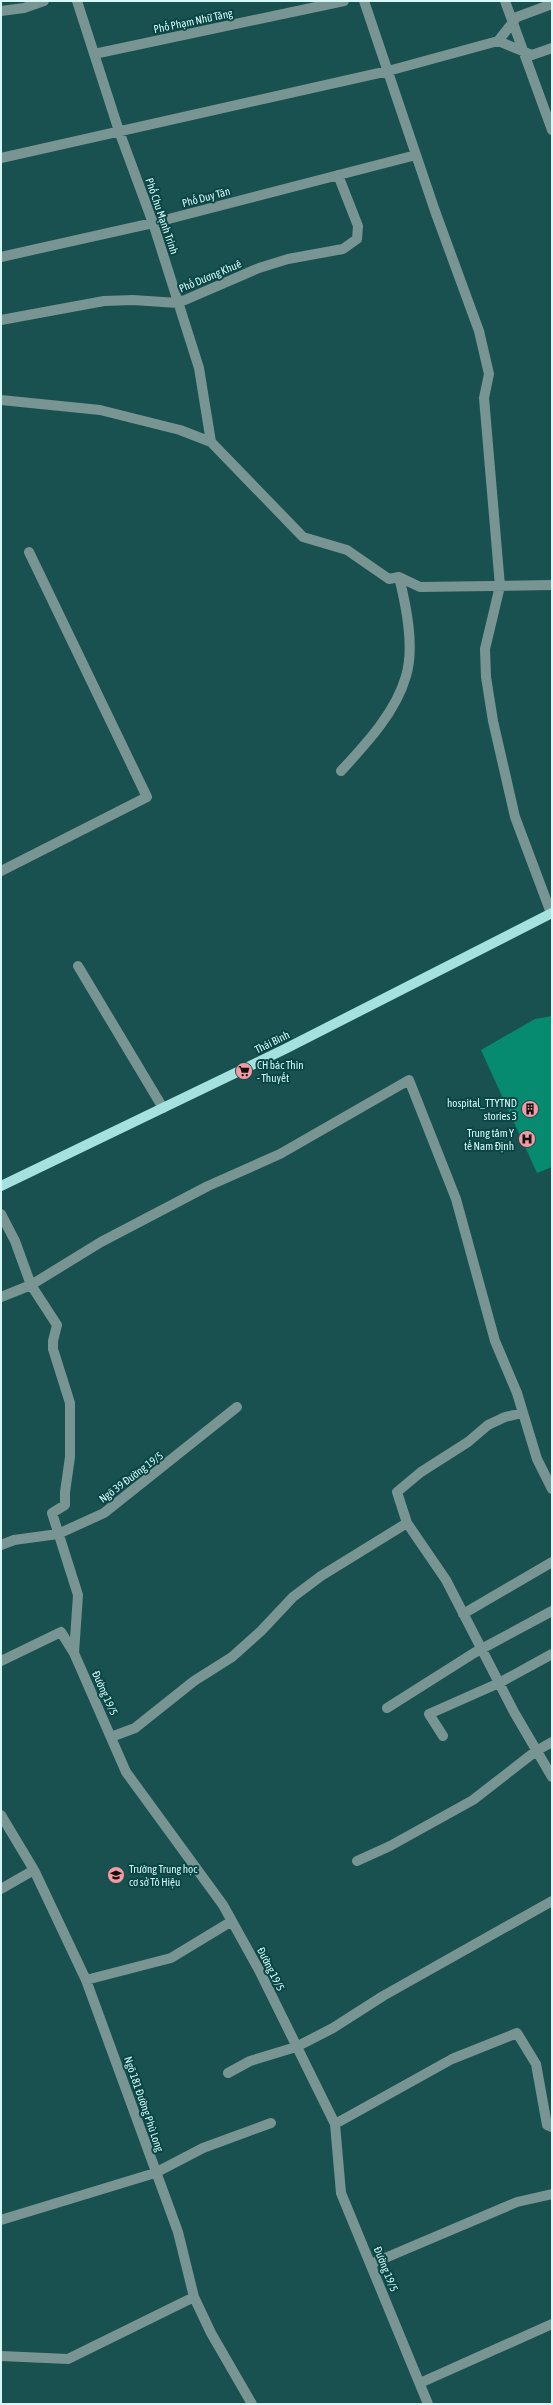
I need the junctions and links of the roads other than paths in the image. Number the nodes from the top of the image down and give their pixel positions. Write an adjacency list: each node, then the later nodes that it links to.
1 (44, 1): 7 (street)
2 (77, 1): 12 (street, Phố Chu Mạnh Trinh)
3 (344, 1): 12 (street, Phố Phạm Nhữ Tăng)
4 (364, 1): 13 (street)
5 (505, 1): 8 (street)
6 (552, 4): 8 (street)
7 (1, 11)
8 (513, 21): 9 (street); 11 (street)
9 (498, 41): 11 (street); 13 (street)
10 (552, 48): 11 (street)
11 (525, 53): 14 (street)
12 (94, 54): 15 (street, Phố Chu Mạnh Trinh)
13 (388, 71): 15 (street); 16 (street)
14 (552, 130)
15 (119, 131): 17 (street); 19 (street, Phố Chu Mạnh Trinh)
16 (416, 154): 18 (street, Phố Duy Tân); 27 (street)
17 (1, 158)
18 (338, 175): 19 (street, Phố Duy Tân); 21 (street, Phố Dương Khuê)
19 (153, 223): 20 (street, Phố Duy Tân); 21 (street, Phố Chu Mạnh Trinh)
20 (1, 257)
21 (178, 302): 22 (street, Phố Dương Khuê); 24 (street, Phố Chu Mạnh Trinh)
22 (1, 320)
23 (1, 400): 24 (street)
24 (212, 442): 26 (street)
25 (29, 552): 30 (street)
26 (399, 577): 27 (street); 29 (street)
27 (500, 586): 28 (street); 31 (street)
28 (552, 586)
29 (341, 771)
30 (1, 871)
31 (552, 913): 33 (main road, Thái Bình)
32 (78, 966): 33 (street)
33 (163, 1108): 34 (main road, Thái Bình)
34 (1, 1186)
35 (1, 1214): 36 (street)
36 (31, 1285): 37 (street); 39 (street); 42 (street)
37 (1, 1297)
38 (238, 1407): 42 (street, Ngõ 39 Đường 19/5)
39 (522, 1414): 40 (street); 41 (street)
40 (552, 1489)
41 (407, 1523): 46 (street); 54 (street)
42 (58, 1534): 43 (street, Ngõ 39 Đường 19/5); 48 (street)
43 (1, 1545)
44 (552, 1562): 46 (street)
45 (552, 1611): 47 (street)
46 (463, 1614): 47 (street)
47 (481, 1649): 51 (street); 52 (street)
48 (74, 1653): 50 (street, Đường 19/5); 54 (street, Đường 19/5)
49 (552, 1654): 51 (street)
50 (1, 1661)
51 (499, 1683): 53 (street); 56 (street)
52 (387, 1708)
53 (443, 1736)
54 (111, 1737): 63 (street, Đường 19/5)
55 (552, 1742): 56 (street)
56 (536, 1751): 57 (street); 59 (street)
57 (552, 1777)
58 (1, 1815): 60 (street, Ngõ 181 Đường Phù Long)
59 (357, 1862)
60 (34, 1870): 61 (street); 64 (street, Ngõ 181 Đường Phù Long)
61 (1, 1889)
62 (552, 1901): 65 (street)
63 (232, 1921): 64 (street); 65 (street, Đường 19/5)
64 (86, 1980): 70 (street, Ngõ 181 Đường Phù Long)
65 (296, 2047): 66 (street); 68 (street, Đường 19/5)
66 (228, 2072)
67 (271, 2123): 70 (street)
68 (335, 2124): 69 (street); 73 (street, Đường 19/5)
69 (552, 2127)
70 (155, 2173): 72 (street); 74 (street, Ngõ 181 Đường Phù Long)
71 (552, 2194): 73 (street)
72 (1, 2220)
73 (371, 2264): 77 (street, Đường 19/5)
74 (194, 2297): 76 (street); 78 (street, Ngõ 181 Đường Phù Long)
75 (552, 2324): 77 (street)
76 (1, 2356)
77 (420, 2382): 79 (street, Đường 19/5)
78 (252, 2404)
79 (428, 2404)

